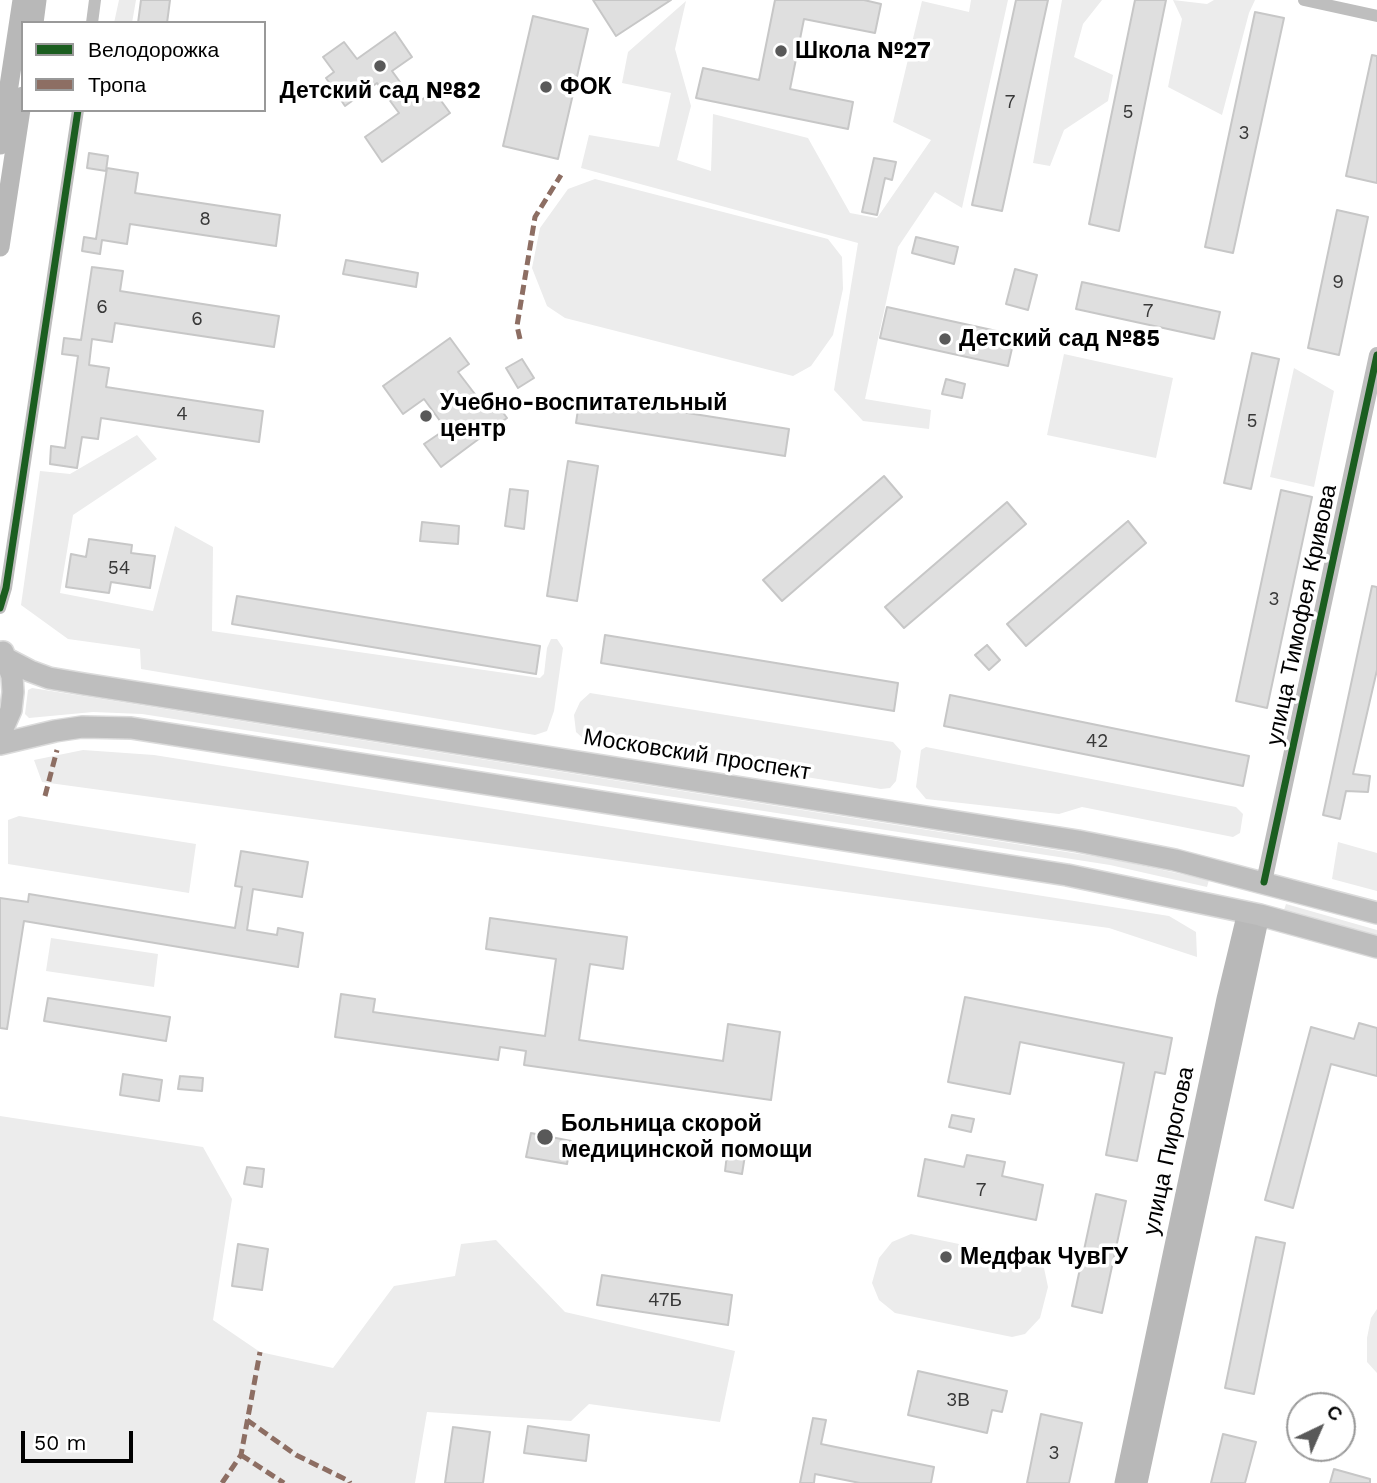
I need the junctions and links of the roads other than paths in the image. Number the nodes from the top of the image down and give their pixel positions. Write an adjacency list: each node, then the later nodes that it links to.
1 (22, 0): 10 (main road)
2 (37, 0): 6 (main road)
3 (95, 0): 7 (street)
4 (1304, 0): 5 (street)
5 (1377, 16)
6 (34, 21)
7 (92, 21)
8 (21, 109): 11 (main road)
9 (78, 112): 13 (street)
10 (0, 145)
11 (0, 247)
12 (1377, 355): 17 (street, улица Тимофея Кривова)
13 (0, 608)
14 (4, 653): 15 (main road); 17 (main road, Московский проспект)
15 (0, 735)
16 (0, 744): 19 (main road)
17 (1264, 882): 18 (main road, Московский проспект); 19 (main road)
18 (1377, 913)
19 (1254, 914): 20 (main road); 21 (main road, улица Пирогова)
20 (1377, 947)
21 (1143, 1427): 22 (main road, улица Пирогова); 23 (main road, улица Пирогова)
22 (1124, 1483)
23 (1138, 1483)

